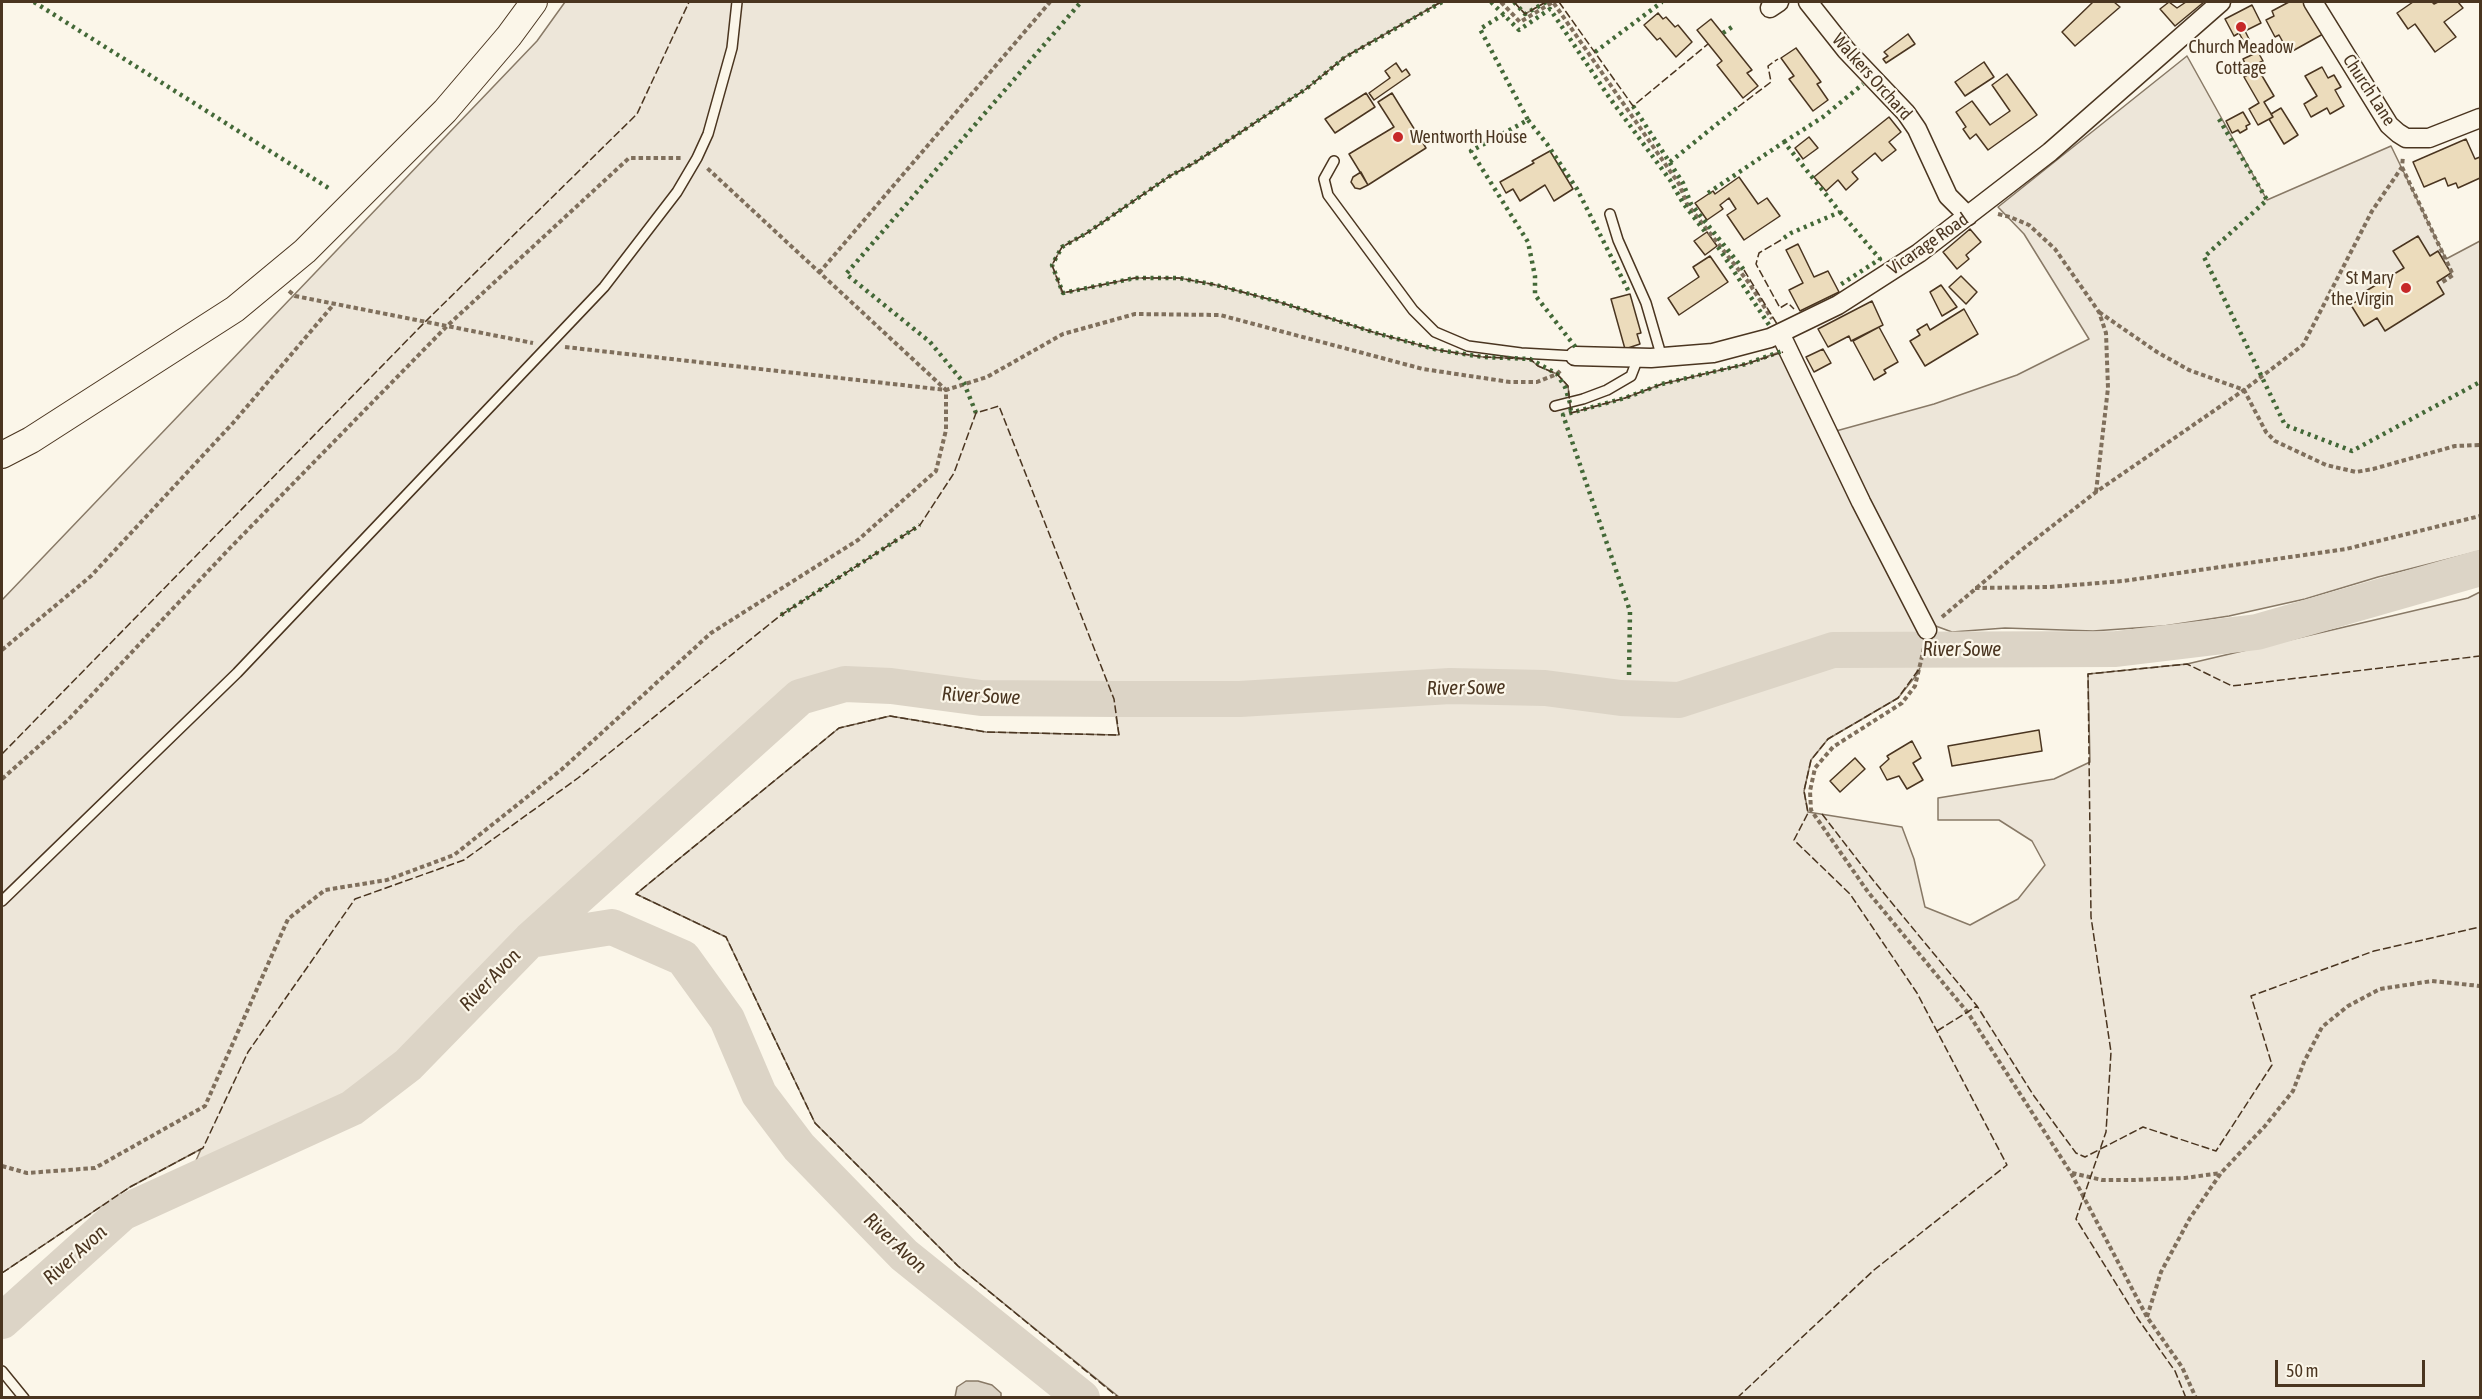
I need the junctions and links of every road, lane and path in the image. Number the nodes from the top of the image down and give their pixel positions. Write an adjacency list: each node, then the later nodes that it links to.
1 (534, 2): 16 (main road)
2 (737, 2): 10 (lane)
3 (1050, 2): 15 (path)
4 (1501, 2): 21 (path)
5 (1808, 2): 13 (street, Walkers Orchard)
6 (2221, 2): 13 (street, Vicarage Road)
7 (2313, 2): 9 (street, Church Lane)
8 (2481, 118): 9 (street, Church Lane)
9 (2406, 138): 12 (path)
10 (698, 158): 15 (path); 20 (path); 22 (lane)
11 (1334, 161): 23 (lane)
12 (2402, 167): 17 (path); 27 (path)
13 (1974, 211): 19 (path); 21 (street, Vicarage Road)
14 (1610, 214): 25 (lane)
15 (819, 273): 26 (path)
16 (272, 278): 18 (path); 30 (main road)
17 (2441, 283)
18 (334, 304): 20 (path); 35 (path)
19 (2100, 312): 27 (path); 31 (path)
20 (447, 326): 22 (path); 36 (path)
21 (1780, 333): 25 (street, Vicarage Road); 34 (street)
22 (548, 346): 26 (path); 37 (lane)
23 (1575, 356): 24 (street, Vicarage Road); 26 (path)
24 (1638, 358): 25 (street, Vicarage Road); 28 (lane)
25 (1662, 358)
26 (946, 390): 39 (path)
27 (2244, 390): 29 (path); 31 (path)
28 (1556, 406)
29 (2481, 445)
30 (2, 455)
31 (2096, 492): 33 (path)
32 (2481, 516): 33 (path)
33 (1974, 588): 34 (path)
34 (1926, 638): 40 (path)
35 (2, 650)
36 (2, 779)
37 (2, 901)
38 (2481, 987): 41 (path)
39 (2, 1166)
40 (2071, 1173): 41 (path); 42 (path)
41 (2221, 1173): 42 (path)
42 (2147, 1317): 45 (path)
43 (2, 1371): 44 (lane)
44 (24, 1398)
45 (2196, 1398)

